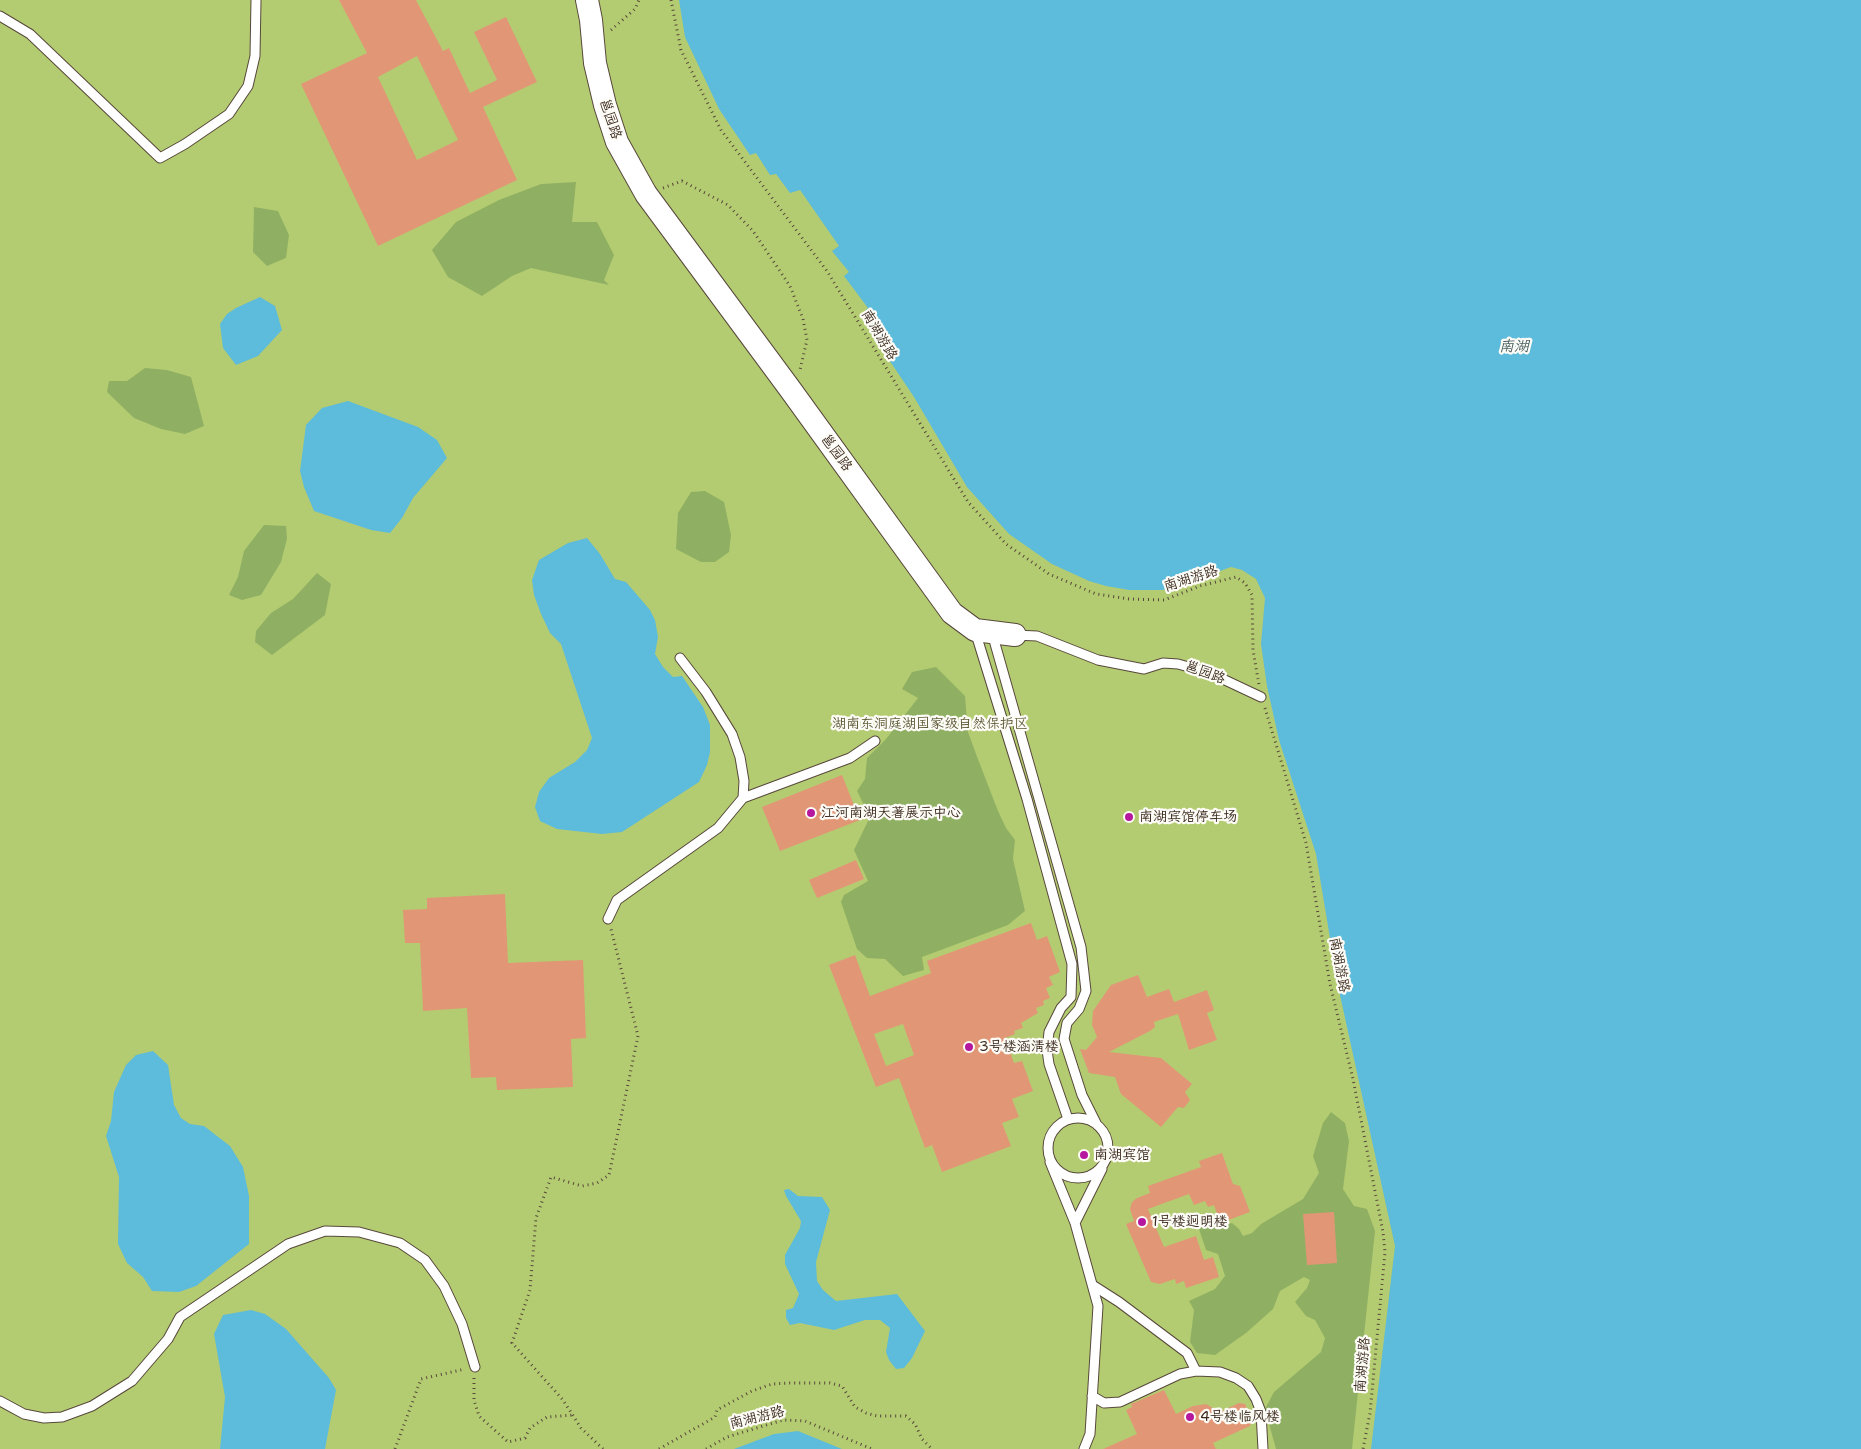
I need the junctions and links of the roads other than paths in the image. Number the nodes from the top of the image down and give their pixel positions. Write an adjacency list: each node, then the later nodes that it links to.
1 (256, 0): 3 (lane)
2 (587, 0): 4 (street, 邕园路)
3 (0, 16)
4 (984, 631): 5 (street, 邕园路); 11 (lane); 12 (lane)
5 (1015, 635): 7 (lane, 邕园路)
6 (680, 658): 9 (lane)
7 (1262, 697)
8 (875, 741): 9 (lane)
9 (743, 798): 10 (lane)
10 (608, 919)
11 (1068, 1119): 12 (lane); 14 (lane)
12 (1097, 1125): 13 (lane)
13 (1106, 1160): 14 (lane); 15 (lane)
14 (1050, 1162): 15 (lane)
15 (1075, 1224): 16 (lane)
16 (1094, 1286): 18 (lane); 19 (lane)
17 (475, 1367): 20 (lane)
18 (1196, 1371): 19 (lane); 22 (lane)
19 (1092, 1396): 21 (lane)
20 (0, 1402)
21 (1084, 1449)
22 (1263, 1449)

